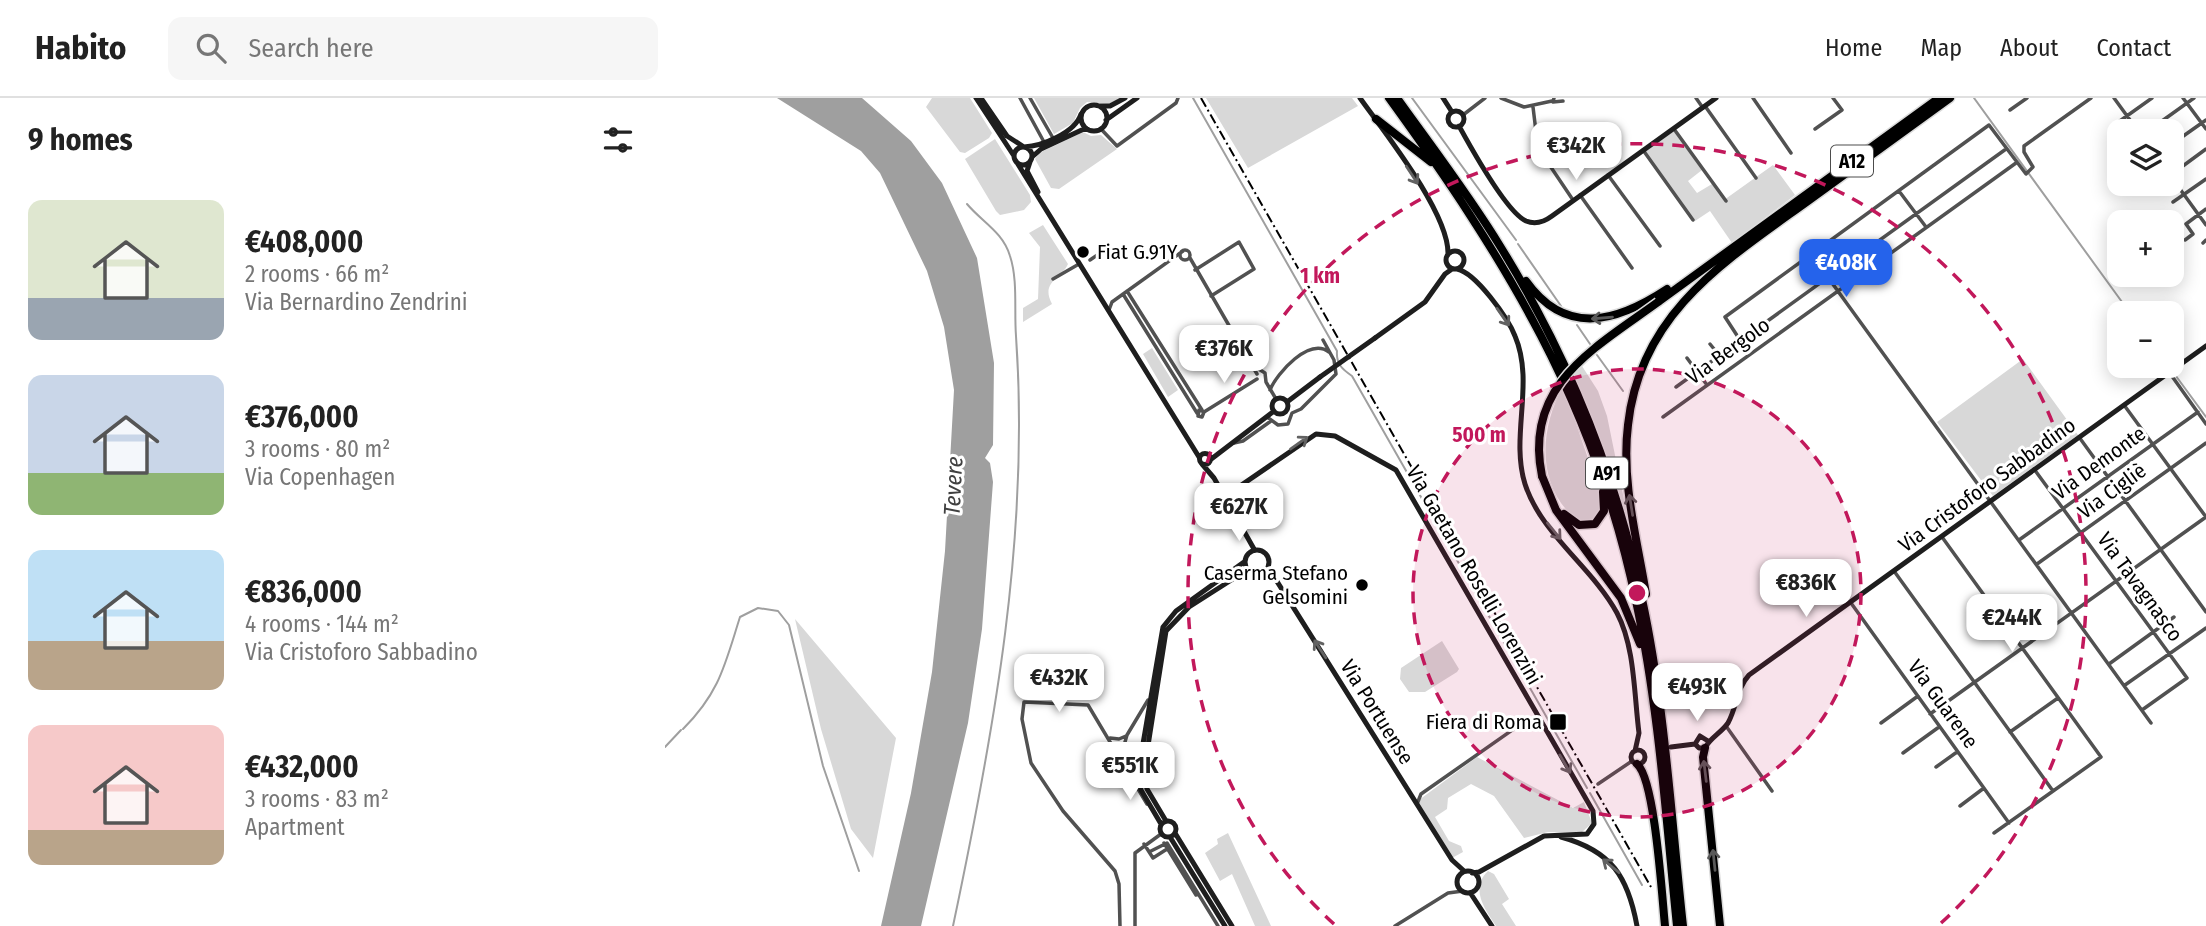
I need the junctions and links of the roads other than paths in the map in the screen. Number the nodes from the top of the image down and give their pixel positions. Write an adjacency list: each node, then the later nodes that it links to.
1 (976, 98): 59 (street)
2 (981, 98): 54 (street)
3 (1020, 98): 53 (street)
4 (1030, 98): 51 (street)
5 (1137, 98): 27 (street)
6 (1178, 98): 46 (street)
7 (1389, 98): 65 (highway, A91)
8 (1397, 98): 83 (highway, A91)
9 (1443, 98): 33 (street)
10 (1485, 98): 35 (street)
11 (1501, 98): 30 (street)
12 (1696, 98): 31 (street)
13 (1716, 98): 31 (street)
14 (1753, 98): 58 (street)
15 (1833, 98): 48 (street)
16 (1939, 98): 80 (highway, A12)
17 (1950, 98): 80 (highway, A12)
18 (2027, 98): 32 (street)
19 (2091, 98): 61 (street)
20 (2114, 98): 36 (street)
21 (2152, 98): 36 (street)
22 (2183, 98): 28 (street)
23 (2194, 98): 28 (street)
24 (1359, 99): 37 (street); 52 (street)
25 (1554, 99): 26 (street); 30 (street)
26 (1564, 99)
27 (1127, 100): 29 (street); 41 (street)
28 (2187, 103): 40 (street); 43 (street)
29 (1095, 105): 34 (street); 41 (street)
30 (1533, 107): 71 (street)
31 (1704, 107): 47 (street); 64 (street)
32 (2010, 110)
33 (1452, 112): 35 (street); 44 (street)
34 (1081, 114): 45 (street); 51 (street)
35 (1462, 114): 44 (street)
36 (2127, 116): 38 (street); 39 (street)
37 (1375, 119): 52 (street); 65 (highway)
38 (2123, 119)
39 (2129, 119)
40 (2165, 119)
41 (1106, 120): 46 (street)
42 (2206, 120): 43 (street)
43 (2201, 123): 49 (street); 50 (street)
44 (1459, 126): 71 (street)
45 (1086, 128): 46 (street); 60 (street)
46 (1101, 129)
47 (1674, 129): 57 (street); 72 (street)
48 (1815, 129)
49 (2206, 129)
50 (2184, 135)
51 (1053, 138): 53 (street)
52 (1390, 141): 87 (street, one-way to 87)
53 (1045, 142): 54 (street)
54 (1024, 147): 59 (street); 60 (street)
55 (2006, 149): 61 (street); 67 (street); 75 (street)
56 (2206, 149): 62 (street)
57 (1643, 150): 63 (street); 78 (street)
58 (1791, 153)
59 (1015, 158): 60 (street); 76 (street)
60 (1031, 159): 76 (street)
61 (2016, 163): 81 (street, Via Bergolo)
62 (2184, 166)
63 (1608, 175): 68 (street); 84 (street)
64 (1756, 178)
65 (1448, 179): 138 (highway, A91)
66 (2206, 179): 69 (street)
67 (1899, 191): 75 (street); 88 (street)
68 (1580, 195): 71 (street); 94 (street)
69 (2184, 195): 77 (street)
70 (2182, 196): 73 (street)
71 (1573, 200)
72 (1726, 201)
73 (2173, 202)
74 (2206, 209): 77 (street)
75 (1916, 213): 81 (street); 98 (street)
76 (1048, 214): 93 (street)
77 (2199, 215): 79 (street); 82 (street)
78 (1693, 220)
79 (2206, 225)
80 (1768, 226): 83 (highway, one-way to 83); 139 (highway, bridge); 174 (highway, one-way to 80)
81 (1926, 227): 100 (street, Via Bergolo)
82 (2185, 240)
83 (1500, 245): 174 (highway, A91)
84 (1660, 246)
85 (1109, 247): 91 (street)
86 (1183, 251): 89 (street); 90 (street); 90 (street)
87 (1448, 253): 92 (street); 95 (street)
88 (1811, 254): 98 (street); 107 (street)
89 (1171, 258): 90 (street); 101 (street)
90 (1186, 259): 96 (street)
91 (1090, 260)
92 (1446, 263): 95 (street); 97 (street)
93 (1079, 264): 99 (street); 103 (street)
94 (1632, 268)
95 (1455, 269): 97 (street); 188 (street, one-way to 188)
96 (1195, 270): 102 (street); 102 (street)
97 (1445, 274): 123 (street, bridge)
98 (1827, 277): 100 (street); 107 (street)
99 (1053, 279)
100 (1838, 291): 119 (street, Via Bergolo); 142 (street)
101 (1125, 293): 104 (street); 108 (street)
102 (1211, 296): 116 (street)
103 (1101, 300): 104 (street); 105 (street)
104 (1112, 302): 105 (street)
105 (1110, 316): 135 (street)
106 (1323, 340): 111 (street)
107 (1740, 340): 112 (street)
108 (1157, 344): 125 (street); 125 (street)
109 (1710, 344): 112 (street)
110 (2206, 346): 114 (street, Via Cristoforo Sabbadino)
111 (1331, 353): 121 (street); 127 (street)
112 (1719, 355): 115 (street)
113 (1687, 358): 115 (street)
114 (2184, 362)
115 (1697, 372): 119 (street); 120 (street)
116 (1260, 376): 121 (street); 125 (street)
117 (2161, 378): 124 (street, Via Cristoforo Sabbadino)
118 (2176, 378): 128 (street)
119 (1707, 385): 129 (street, Via Bergolo)
120 (1677, 387)
121 (1270, 390): 122 (street)
122 (1276, 399): 123 (street); 126 (street)
123 (1287, 402): 127 (street)
124 (2124, 405): 132 (street, Via Cristoforo Sabbadino); 134 (street)
125 (1203, 411)
126 (1274, 411): 127 (street); 130 (street)
127 (1289, 412): 130 (street)
128 (2198, 412): 131 (street); 134 (street, Via Demonte)
129 (1663, 417)
130 (1269, 419): 135 (street)
131 (2206, 424)
132 (2079, 437): 137 (street, Via Cristoforo Sabbadino); 140 (street)
133 (2206, 443): 136 (street, Via Cigliè)
134 (2153, 444): 136 (street); 140 (street, Via Demonte)
135 (1205, 458): 141 (street)
136 (2171, 468): 143 (street, Via Cigliè); 145 (street)
137 (2034, 469): 142 (street, Via Cristoforo Sabbadino); 144 (street, Via Tavagnasco)
138 (1600, 472): 139 (highway); 168 (highway, A91)
139 (1544, 475): 168 (highway)
140 (2108, 476): 143 (street); 144 (street, Via Demonte)
141 (1224, 497): 149 (street); 175 (street, Via Gaetano Roselli Lorenzini, one-way to 175)
142 (1991, 501): 147 (street, Via Cristoforo Sabbadino); 148 (street)
143 (2125, 501): 146 (street, Via Cigliè); 150 (street)
144 (2063, 509): 146 (street, Via Tavagnasco); 148 (street, Via Demonte)
145 (2206, 517): 150 (street)
146 (2081, 533): 152 (street, Via Cigliè); 156 (street, Via Tavagnasco)
147 (1942, 537): 155 (street, Via Cristoforo Sabbadino); 163 (street)
148 (2019, 540): 152 (street)
149 (1254, 550): 151 (street); 153 (street)
150 (2161, 550): 156 (street); 158 (street)
151 (1244, 562): 154 (street); 171 (street)
152 (2037, 565): 159 (street)
153 (1268, 567): 154 (street); 201 (street, Via Portuense, one-way to 153)
154 (1247, 569): 204 (street)
155 (1894, 571): 157 (street, Via Cristoforo Sabbadino); 166 (street)
156 (2116, 582): 159 (street); 162 (street, Via Tavagnasco)
157 (1851, 603): 169 (street, Via Guarene); 178 (street, Via Cristoforo Sabbadino)
158 (2206, 612)
159 (2072, 613): 163 (street); 165 (street)
160 (2174, 617): 162 (street)
161 (2206, 628): 164 (street)
162 (2153, 632): 164 (street, Via Tavagnasco); 165 (street)
163 (2023, 649): 166 (street); 170 (street)
164 (2169, 654): 167 (street); 172 (street, Via Tavagnasco)
165 (2109, 664): 167 (street)
166 (1975, 683): 173 (street); 180 (street)
167 (2125, 686): 172 (street)
168 (1652, 691): 227 (highway, A91)
169 (1918, 696): 173 (street, Via Guarene); 176 (street)
170 (2058, 698): 180 (street); 200 (street)
171 (1148, 700): 181 (street); 203 (street)
172 (2142, 710): 177 (street)
173 (1930, 714): 179 (street, Via Guarene)
174 (1661, 718): 228 (highway, A91)
175 (1540, 720): 201 (street); 209 (street, Via Gaetano Roselli Lorenzini, one-way to 209)
176 (1881, 723)
177 (2151, 723)
178 (1725, 726): 184 (street, Via Cristoforo Sabbadino); 199 (street)
179 (1939, 727): 189 (street); 190 (street, Via Guarene)
180 (2010, 732): 200 (street)
181 (1127, 735): 182 (street); 185 (street); 192 (street)
182 (1108, 737): 185 (street); 218 (street)
183 (1695, 744): 184 (street); 184 (street); 186 (street)
184 (1706, 744): 229 (highway, one-way to 184)
185 (1114, 746): 192 (street)
186 (1671, 747)
187 (1651, 750): 191 (street)
188 (1635, 751): 191 (street); 193 (street)
189 (1903, 752)
190 (1957, 752): 194 (street); 198 (street, Via Guarene)
191 (1643, 753): 193 (street)
192 (1121, 758): 195 (street)
193 (1635, 763): 197 (street); 226 (highway)
194 (1936, 767)
195 (1130, 779): 196 (street); 203 (street)
196 (1121, 783)
197 (1598, 784)
198 (1984, 789): 202 (street); 205 (street, Via Guarene)
199 (1772, 791)
200 (2053, 792): 205 (street)
201 (1417, 806): 214 (street, Via Portuense)
202 (1960, 806)
203 (1151, 808): 204 (street)
204 (1164, 822): 207 (street); 208 (street)
205 (2009, 823): 206 (street)
206 (1994, 833)
207 (1161, 834): 208 (street); 211 (street)
208 (1172, 835): 221 (street); 222 (street)
209 (1544, 836): 215 (street); 225 (street, one-way to 209)
210 (1164, 843): 212 (street); 213 (street); 220 (street)
211 (1144, 844): 213 (street); 219 (street)
212 (1167, 849): 213 (street); 220 (street)
213 (1149, 852)
214 (1462, 870): 215 (street); 216 (street)
215 (1472, 873): 217 (street)
216 (1464, 891): 217 (street); 223 (street)
217 (1471, 894): 224 (street)
218 (1120, 926)
219 (1135, 926)
220 (1217, 926)
221 (1225, 926)
222 (1232, 926)
223 (1395, 926)
224 (1491, 926)
225 (1637, 926)
226 (1665, 926)
227 (1675, 926)
228 (1683, 926)
229 (1720, 926)

